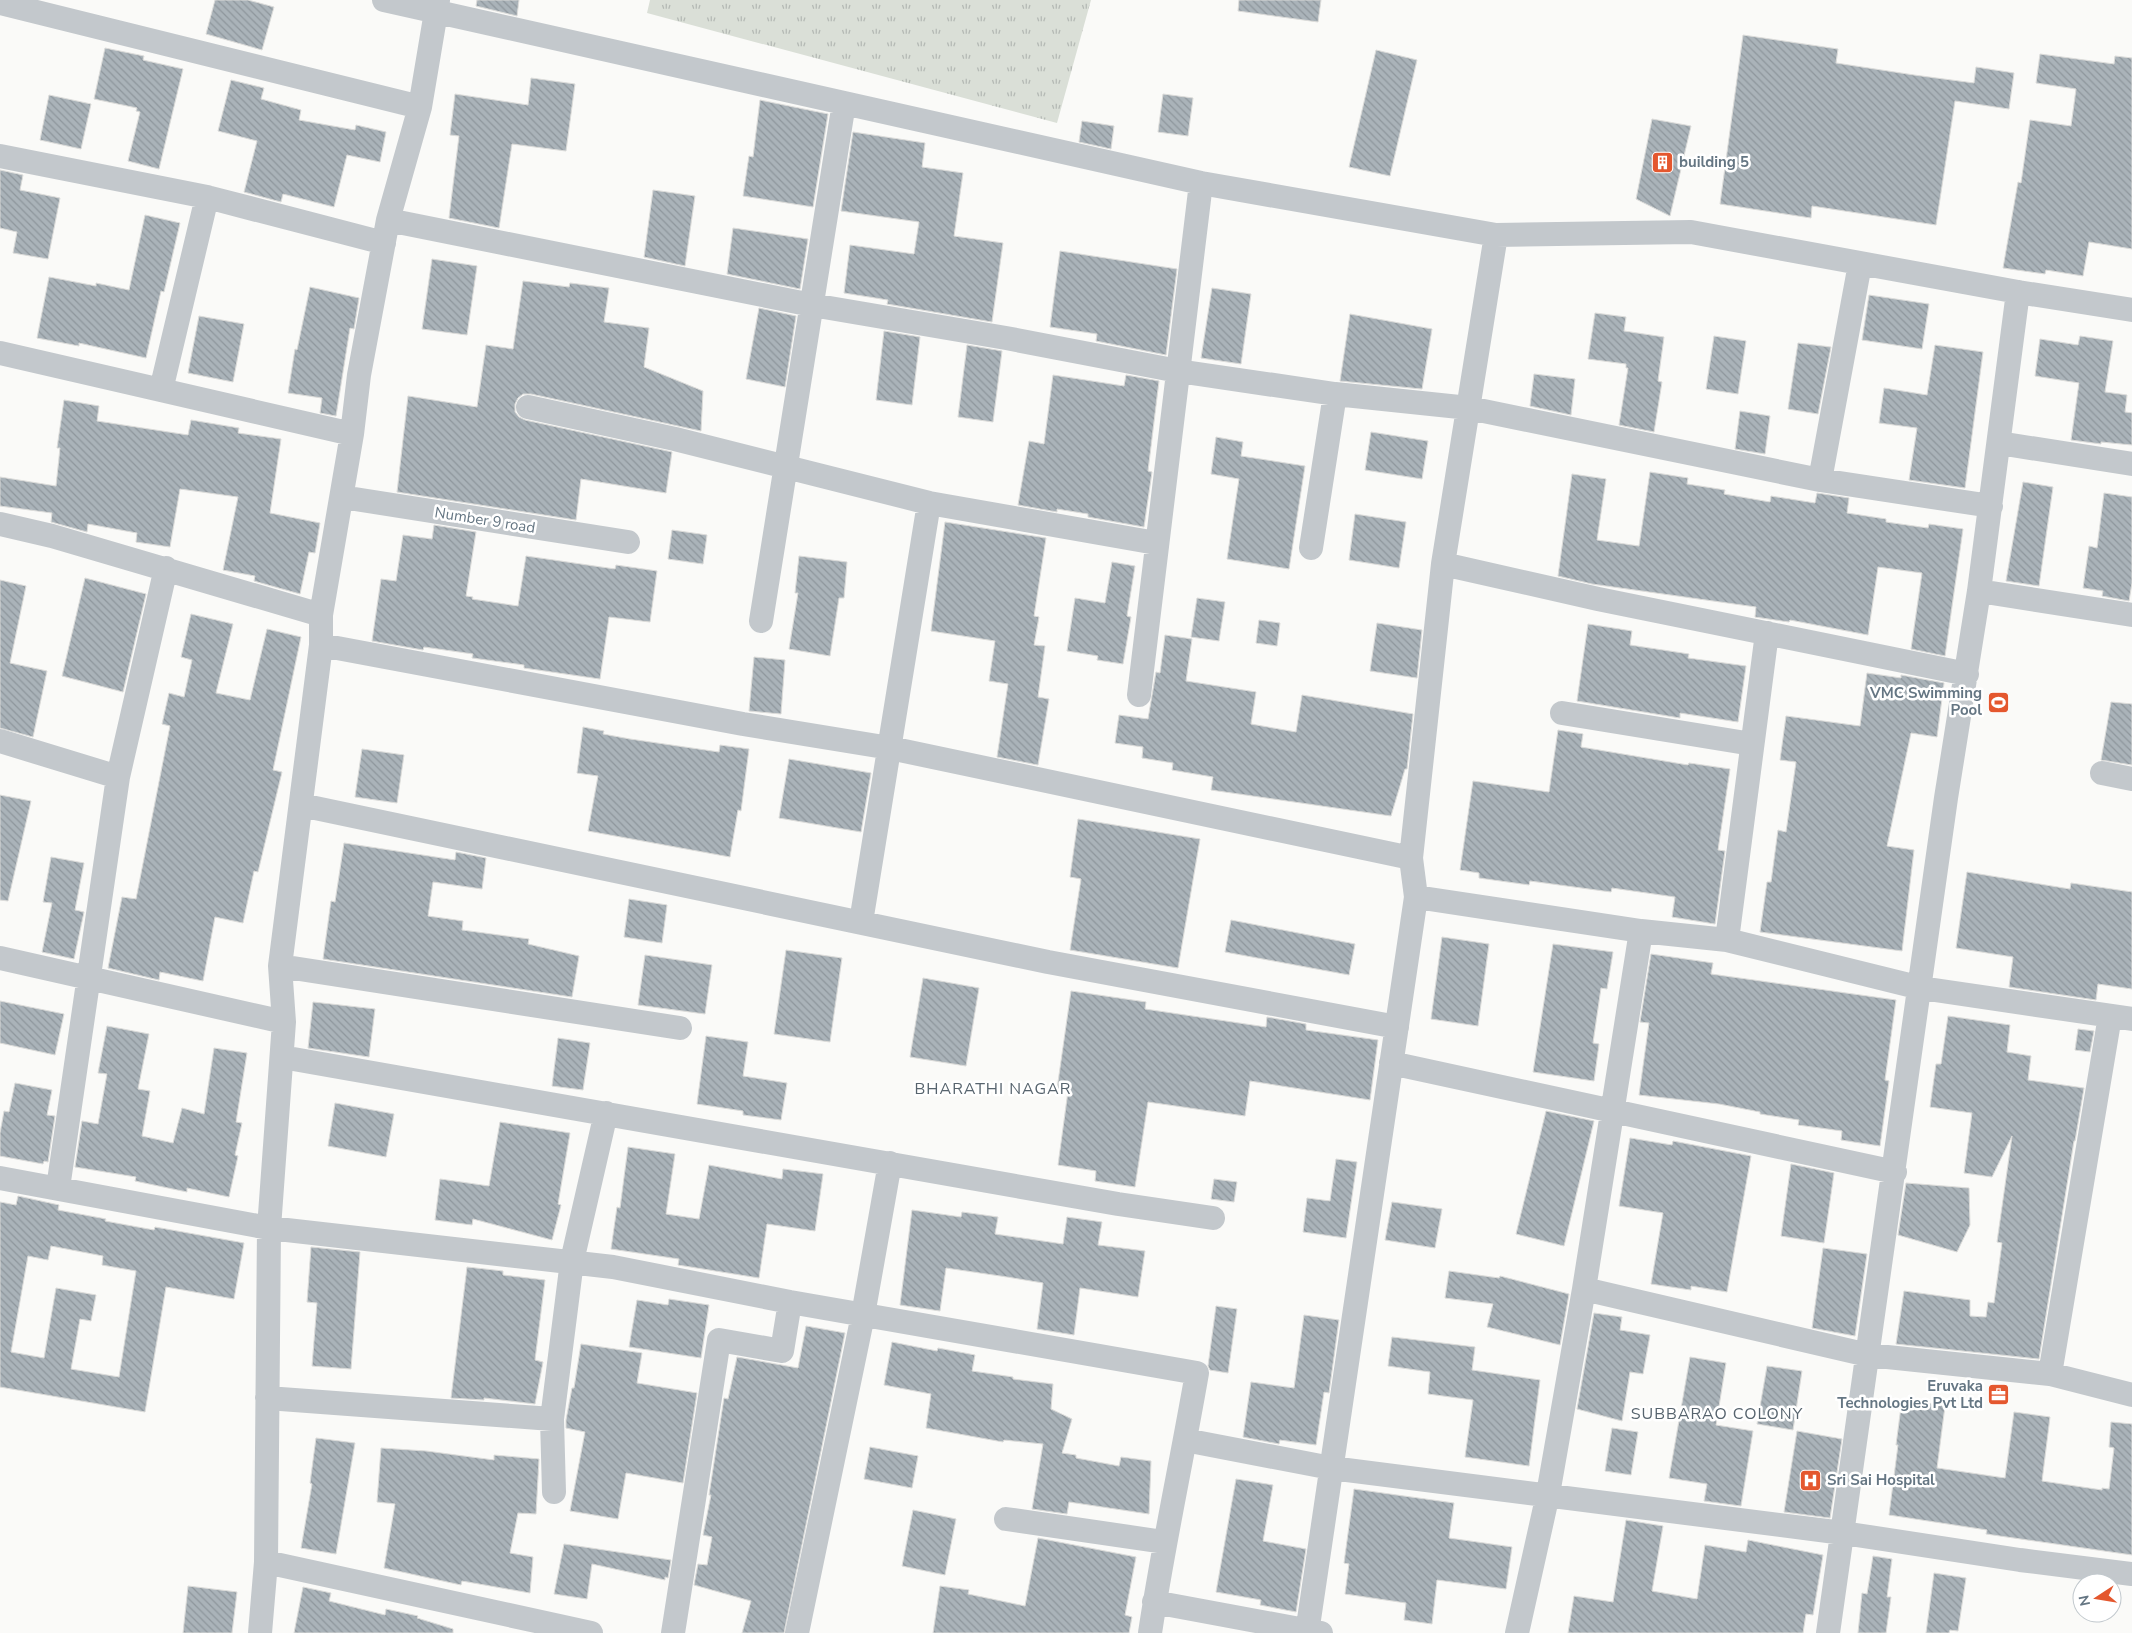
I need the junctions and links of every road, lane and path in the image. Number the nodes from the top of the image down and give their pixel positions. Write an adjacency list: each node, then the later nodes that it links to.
1 (384, 0): 3 (street)
2 (0, 3): 5 (street)
3 (437, 6): 4 (street); 5 (street)
4 (844, 104): 7 (street); 14 (street)
5 (420, 107): 9 (street)
6 (0, 156): 8 (street)
7 (1201, 183): 10 (street); 17 (street)
8 (206, 198): 11 (street); 18 (street)
9 (388, 220): 11 (street); 14 (street)
10 (1496, 235): 12 (street); 21 (street)
11 (384, 243): 22 (street)
12 (1860, 264): 13 (street); 26 (street)
13 (2018, 292): 15 (street); 23 (street)
14 (812, 305): 17 (street); 25 (street)
15 (2132, 310)
16 (0, 353): 18 (street)
17 (1178, 371): 19 (street); 32 (street)
18 (161, 390): 22 (street)
19 (1335, 394): 21 (street); 33 (street)
20 (528, 407): 25 (street)
21 (1469, 408): 26 (street); 34 (street)
22 (352, 434): 27 (street)
23 (1999, 443): 24 (street); 29 (street)
24 (2132, 464)
25 (787, 466): 28 (street); 39 (street)
26 (1820, 480): 29 (street)
27 (342, 497): 31 (street, Number 9 road); 37 (street)
28 (929, 503): 32 (street); 47 (street)
29 (1991, 506): 36 (street)
30 (0, 524): 35 (street)
31 (628, 542)
32 (1156, 543): 43 (street)
33 (1311, 548)
34 (1443, 564): 40 (street); 52 (street)
35 (166, 568): 37 (street); 49 (street)
36 (1980, 591): 38 (street); 42 (street)
37 (321, 615): 41 (street)
38 (2132, 615)
39 (761, 621)
40 (1767, 633): 42 (street); 46 (street)
41 (321, 645): 47 (street); 51 (street)
42 (1967, 674): 60 (street)
43 (1139, 695)
44 (1562, 713): 46 (street)
45 (0, 740): 49 (street)
46 (1752, 744): 56 (street)
47 (890, 748): 52 (street); 54 (street)
48 (2102, 773): 50 (street)
49 (118, 777): 59 (street)
50 (2132, 779)
51 (301, 805): 54 (street); 58 (street)
52 (1410, 858): 53 (street)
53 (1416, 897): 55 (street); 63 (street)
54 (861, 922): 63 (street)
55 (1641, 931): 56 (street); 67 (street)
56 (1727, 940): 60 (street)
57 (0, 958): 59 (street)
58 (280, 966): 62 (street); 64 (street)
59 (89, 978): 62 (street); 72 (street)
60 (1921, 988): 61 (street); 70 (street)
61 (2121, 1017): 80 (street)
62 (284, 1022): 65 (street)
63 (1397, 1027): 66 (street)
64 (680, 1028)
65 (282, 1056): 68 (street); 74 (street)
66 (1391, 1063): 67 (street); 85 (street)
67 (1612, 1111): 70 (street); 76 (street)
68 (606, 1113): 69 (street); 75 (street)
69 (890, 1164): 73 (street); 78 (street)
70 (1895, 1172): 79 (street)
71 (0, 1178): 72 (street)
72 (58, 1188): 74 (street)
73 (1213, 1218)
74 (269, 1228): 75 (street); 82 (street)
75 (572, 1261): 77 (street); 83 (street)
76 (1584, 1289): 79 (street); 87 (street)
77 (790, 1302): 78 (street); 97 (street)
78 (863, 1314): 84 (street); 98 (street)
79 (1868, 1355): 80 (street); 89 (street)
80 (2050, 1374): 81 (street)
81 (2132, 1395)
82 (267, 1398): 83 (street); 91 (street)
83 (552, 1419): 86 (street)
84 (1185, 1440): 85 (street); 90 (street)
85 (1331, 1468): 87 (street); 94 (street)
86 (554, 1492)
87 (1548, 1494): 89 (street); 100 (street)
88 (1006, 1519): 90 (street)
89 (1843, 1532): 92 (street); 101 (street)
90 (1164, 1542): 93 (street)
91 (266, 1562): 95 (street); 96 (street)
92 (2132, 1574)
93 (1154, 1602): 94 (street); 99 (street)
94 (1312, 1632)
95 (260, 1633)
96 (591, 1633)
97 (674, 1633)
98 (797, 1633)
99 (1150, 1633)
100 (1517, 1633)
101 (1828, 1633)

